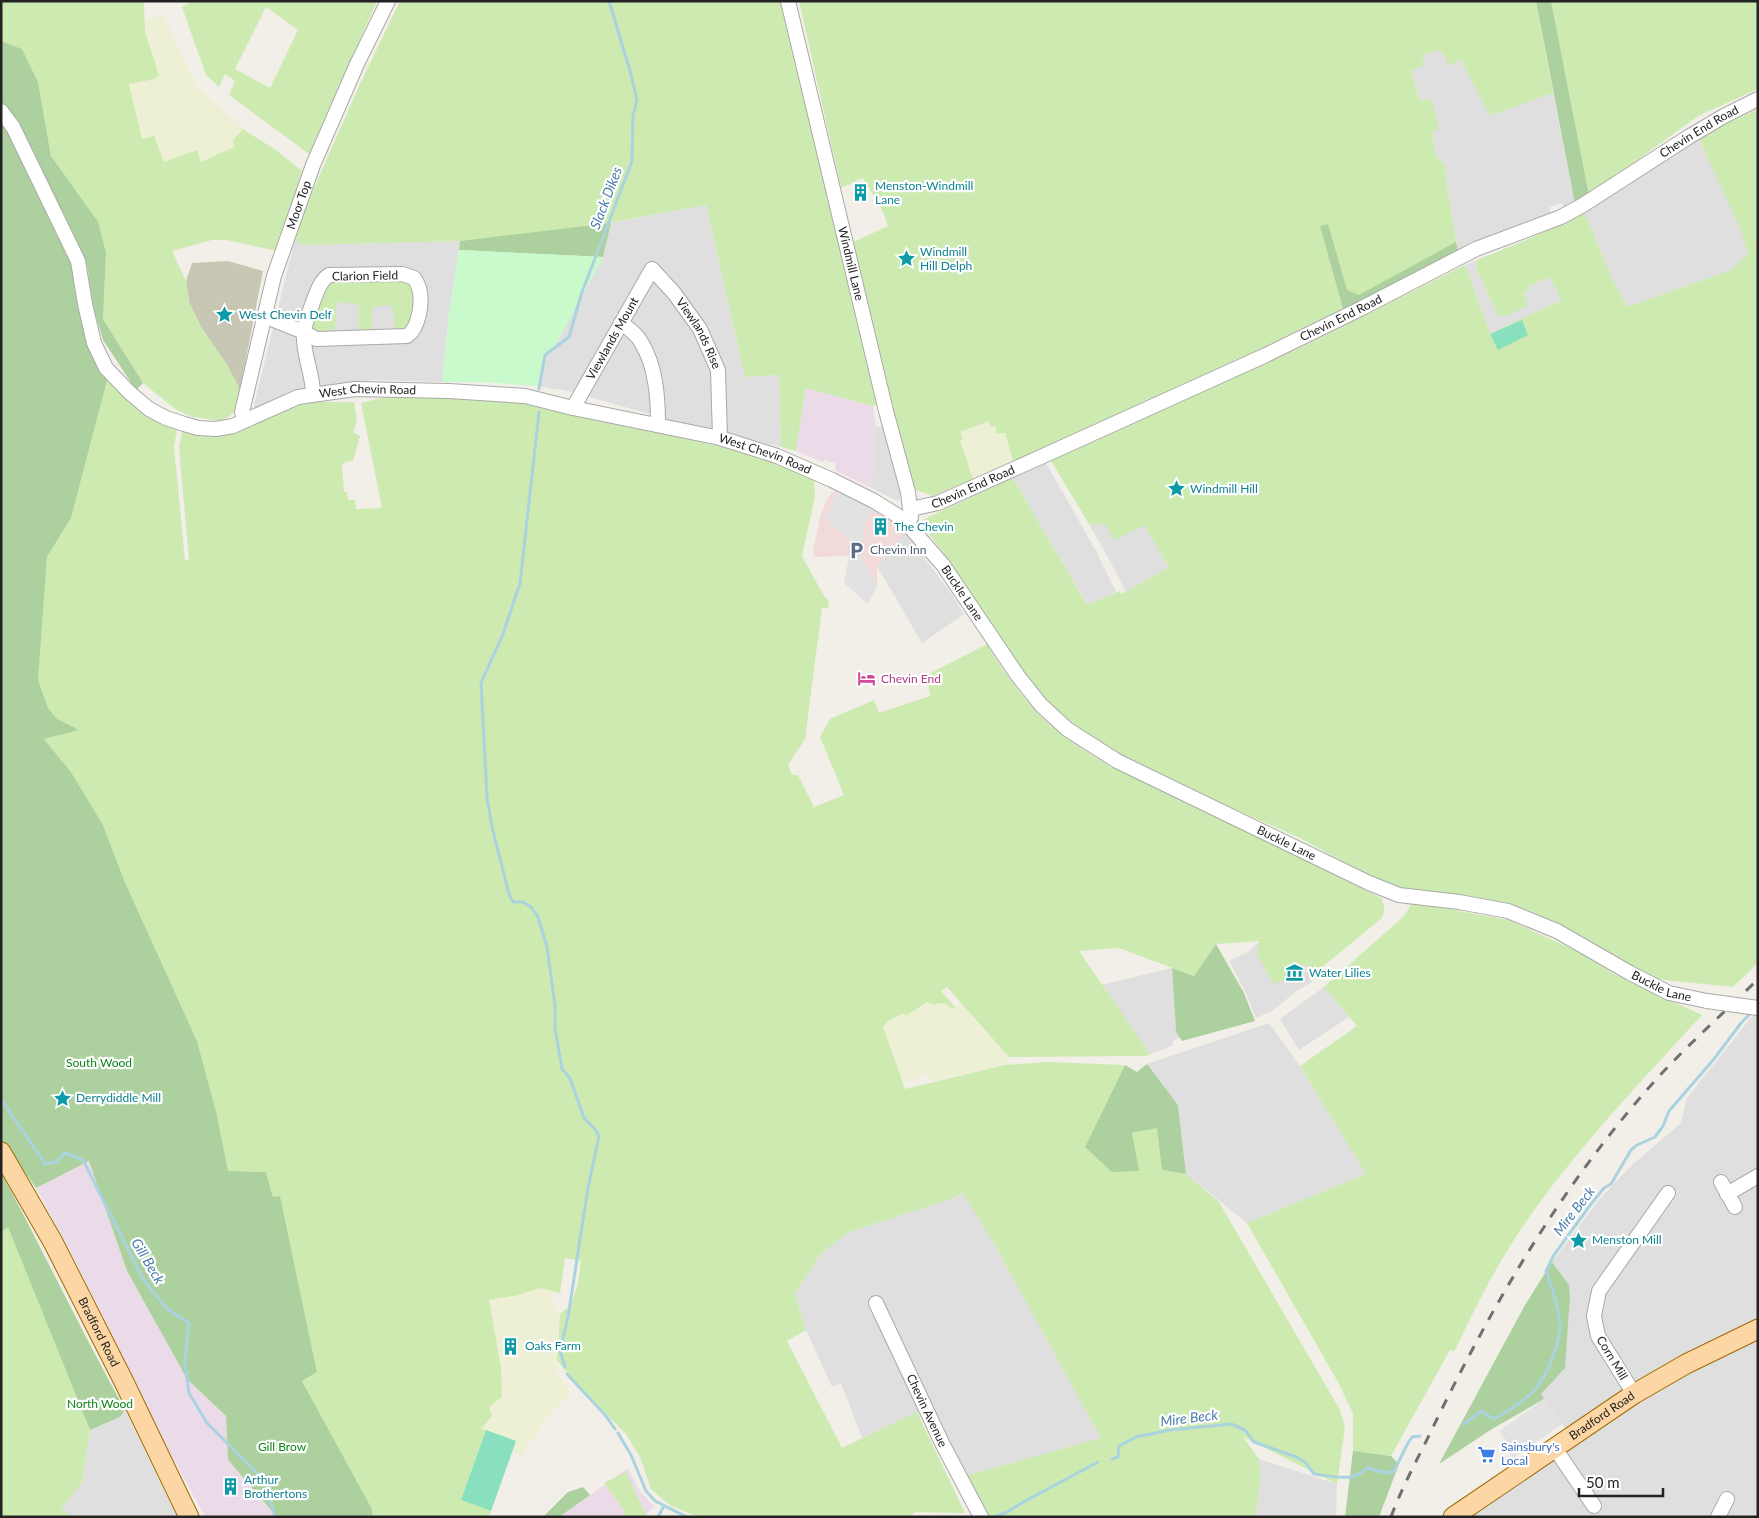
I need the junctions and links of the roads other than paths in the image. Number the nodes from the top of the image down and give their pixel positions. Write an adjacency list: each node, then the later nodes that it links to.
1 (388, 1): 6 (street, Moor Top)
2 (788, 1): 14 (street, Windmill Lane)
3 (1758, 99): 14 (street, Chevin End Road)
4 (1, 111): 11 (street, West Chevin Road)
5 (652, 269): 7 (street, Viewlands Mount); 13 (street, Viewlands Rise)
6 (264, 316): 8 (street); 11 (street, Moor Top)
7 (621, 323): 10 (street, Viewlands Mount); 12 (street)
8 (304, 332): 8 (street, Clarion Field); 9 (street, Clarion Field)
9 (313, 394): 10 (street, West Chevin Road); 11 (street, West Chevin Road)
10 (573, 408): 12 (street, West Chevin Road)
11 (246, 420)
12 (658, 425): 13 (street, West Chevin Road)
13 (720, 438): 15 (street, West Chevin Road)
14 (911, 509): 15 (street, Windmill Lane)
15 (911, 526): 16 (street, Buckle Lane, bridge)
16 (1758, 1008)
17 (1, 1152): 27 (main road, Bradford Road)
18 (1758, 1176): 20 (street)
19 (1668, 1193): 23 (street, Corn Mill)
20 (1735, 1207)
21 (876, 1302): 28 (street, Chevin Avenue)
22 (1758, 1329): 23 (main road, Bradford Road)
23 (1634, 1394): 24 (main road, Bradford Road)
24 (1554, 1447): 26 (street); 29 (main road, Bradford Road)
25 (1727, 1499): 30 (street)
26 (1594, 1506)
27 (189, 1517)
28 (981, 1517)
29 (1453, 1517)
30 (1718, 1517)

